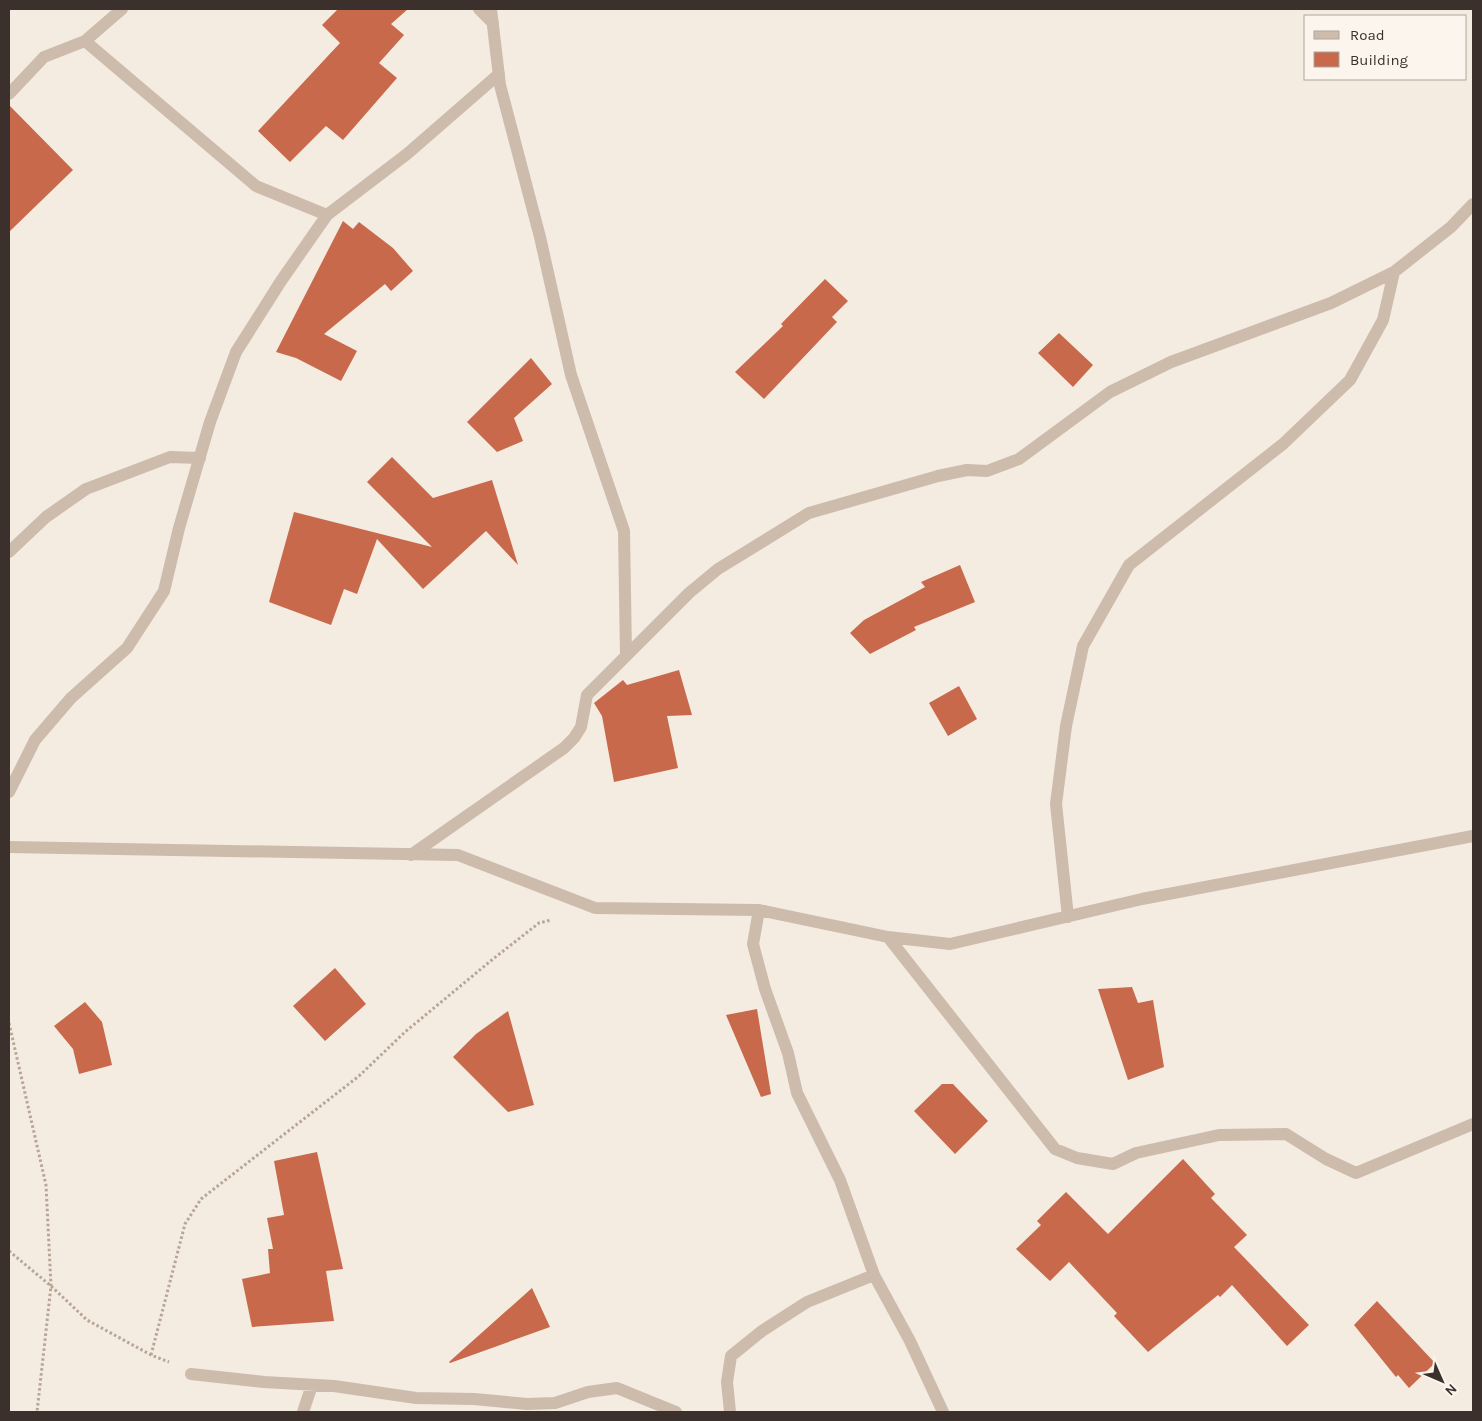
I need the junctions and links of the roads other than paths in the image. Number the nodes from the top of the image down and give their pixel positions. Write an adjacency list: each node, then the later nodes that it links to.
1 (122, 9): 5 (street)
2 (479, 9): 4 (street)
3 (491, 9): 4 (street)
4 (493, 23): 6 (street)
5 (85, 40): 7 (street); 9 (street)
6 (500, 74): 9 (street); 13 (street)
7 (9, 94)
8 (1473, 204): 10 (street)
9 (327, 215): 11 (street)
10 (1394, 272): 13 (street); 19 (street)
11 (200, 458): 12 (street); 14 (street)
12 (9, 552)
13 (626, 656): 17 (street)
14 (9, 792)
15 (1473, 836): 19 (street)
16 (9, 847): 17 (street)
17 (412, 855): 18 (street)
18 (758, 910): 20 (street); 22 (street)
19 (1068, 917): 20 (street)
20 (888, 937): 21 (street)
21 (1473, 1124)
22 (874, 1275): 27 (street); 28 (street)
23 (191, 1374): 24 (street)
24 (312, 1385): 25 (street); 26 (street)
25 (303, 1412)
26 (676, 1412)
27 (730, 1412)
28 (943, 1412)

